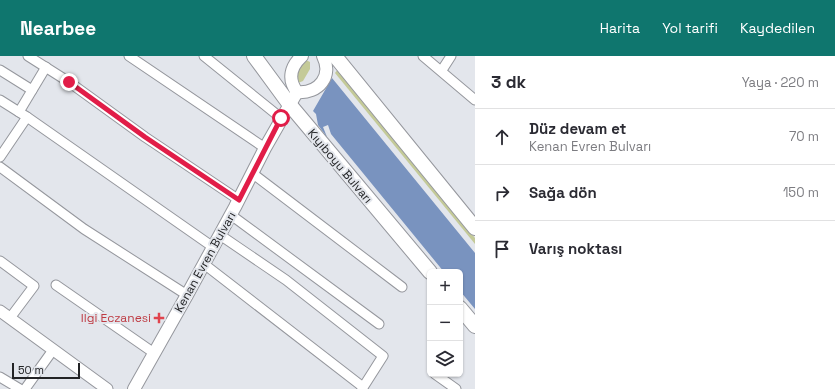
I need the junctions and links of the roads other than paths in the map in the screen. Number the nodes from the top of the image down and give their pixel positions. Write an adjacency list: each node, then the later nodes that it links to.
1 (129, 56): 21 (street)
2 (204, 56): 20 (street)
3 (254, 56): 17 (main road, Kıyıboyu Bulvarı)
4 (302, 56): 14 (main road)
5 (323, 56): 14 (main road)
6 (335, 56): 27 (main road)
7 (423, 56): 12 (street)
8 (451, 56): 12 (street)
9 (31, 57): 10 (street)
10 (46, 67): 13 (street); 25 (street)
11 (0, 70): 13 (street)
12 (442, 70): 16 (street)
13 (32, 90): 18 (street)
14 (297, 92): 17 (main road, Kenan Evren Bulvarı)
15 (0, 100): 18 (street)
16 (475, 100)
17 (290, 105): 20 (main road, Kenan Evren Bulvarı); 32 (main road, Kıyıboyu Bulvarı)
18 (19, 112): 19 (street)
19 (27, 117): 22 (street); 29 (street)
20 (281, 118): 21 (main road, Kenan Evren Bulvarı)
21 (265, 148): 24 (main road, Kenan Evren Bulvarı)
22 (0, 157)
23 (0, 166): 35 (street)
24 (252, 173): 25 (main road, Kenan Evren Bulvarı); 34 (street)
25 (239, 200): 26 (main road, Kenan Evren Bulvarı)
26 (231, 215): 28 (main road, Kenan Evren Bulvarı); 39 (street)
27 (475, 228)
28 (220, 234): 29 (main road, Kenan Evren Bulvarı); 45 (street)
29 (214, 247): 31 (main road, Kenan Evren Bulvarı)
30 (0, 261): 38 (street)
31 (204, 264): 35 (main road, Kenan Evren Bulvarı); 45 (street)
32 (427, 269)
33 (56, 285): 42 (street)
34 (402, 287)
35 (187, 295): 42 (main road, Kenan Evren Bulvarı)
36 (0, 311): 38 (street)
37 (463, 312): 40 (main road)
38 (10, 318): 41 (street)
39 (379, 324)
40 (475, 326)
41 (53, 350): 47 (street); 48 (street)
42 (154, 353): 49 (main road, Kenan Evren Bulvarı)
43 (0, 377): 46 (street)
44 (439, 377): 50 (street)
45 (362, 388)
46 (20, 389)
47 (25, 389)
48 (107, 389)
49 (134, 389)
50 (456, 389)

